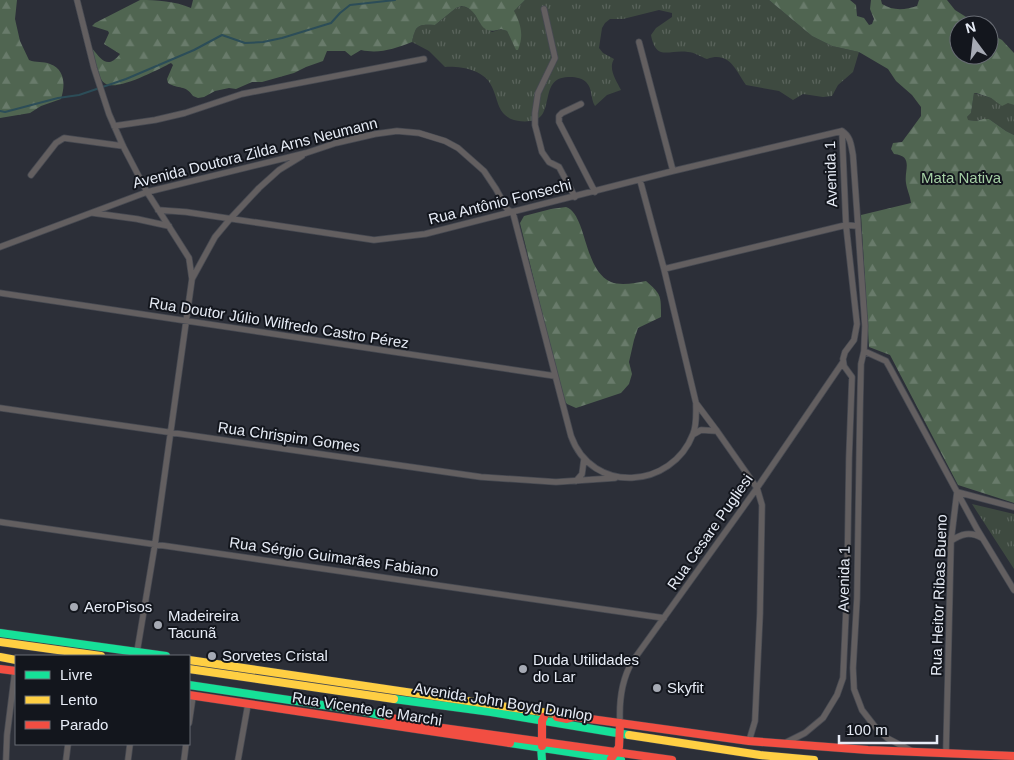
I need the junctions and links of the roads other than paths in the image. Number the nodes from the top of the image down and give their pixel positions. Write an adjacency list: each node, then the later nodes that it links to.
1 (77, 0): 6 (street)
2 (544, 9): 15 (street)
3 (639, 42): 10 (street)
4 (424, 59): 6 (street)
5 (582, 104): 14 (street)
6 (114, 126): 8 (street)
7 (842, 131): 10 (street, Rua Antônio Fonsechi); 20 (street, Avenida 1); 22 (street, Avenida 1)
8 (123, 146): 11 (street); 13 (street)
9 (306, 153): 13 (street, Avenida Doutora Zilda Arns Neumann); 18 (street, Avenida Doutora Zilda Arns Neumann); 19 (street)
10 (673, 171): 12 (street, Rua Antônio Fonsechi)
11 (31, 174)
12 (640, 180): 14 (street, Rua Antônio Fonsechi); 24 (street)
13 (147, 192): 16 (street); 17 (street, Avenida Doutora Zilda Arns Neumann)
14 (596, 192): 15 (street, Rua Antônio Fonsechi)
15 (574, 196): 18 (street, Rua Antônio Fonsechi)
16 (158, 210): 19 (street, Rua Antônio Fonsechi); 21 (street)
17 (91, 213): 21 (street, Avenida Doutora Zilda Arns Neumann); 23 (street, Avenida Doutora Zilda Arns Neumann)
18 (513, 213): 19 (street, Rua Antônio Fonsechi); 31 (street)
19 (230, 219): 25 (street)
20 (846, 225): 22 (street); 24 (street); 30 (street, Avenida 1)
21 (169, 226): 25 (street)
22 (857, 226): 28 (street, Avenida 1)
23 (0, 247)
24 (664, 269): 32 (street)
25 (192, 279): 27 (street)
26 (0, 293): 27 (street, Rua Doutor Júlio Wilfredo Castro Pérez)
27 (185, 321): 31 (street, Rua Doutor Júlio Wilfredo Castro Pérez); 35 (street)
28 (864, 351): 29 (street, Avenida 1); 41 (street)
29 (861, 364): 30 (street); 76 (street, Avenida 1)
30 (845, 365): 40 (street, Rua Cesare Pugliesi); 71 (street, Avenida 1)
31 (554, 376): 37 (street)
32 (696, 404): 34 (street); 36 (street, Rua Chrispim Gomes)
33 (0, 408): 35 (street, Rua Chrispim Gomes)
34 (717, 430): 36 (street); 40 (street)
35 (170, 433): 39 (street, Rua Chrispim Gomes); 46 (street)
36 (694, 434): 38 (street, Rua Chrispim Gomes)
37 (584, 459): 38 (street, Rua Chrispim Gomes); 39 (street)
38 (618, 478): 39 (street, Rua Chrispim Gomes)
39 (576, 482)
40 (757, 488): 48 (street, Rua Cesare Pugliesi); 69 (street)
41 (957, 492): 42 (street); 44 (street); 45 (street, Rua Heitor Ribas Bueno)
42 (1014, 507)
43 (0, 522): 46 (street, Rua Sérgio Guimarães Fabiano)
44 (984, 539): 45 (street); 47 (street)
45 (951, 541): 77 (street, Rua Heitor Ribas Bueno)
46 (155, 544): 48 (street, Rua Sérgio Guimarães Fabiano); 51 (street)
47 (1014, 590)
48 (664, 618): 66 (street, Rua Cesare Pugliesi)
49 (0, 633): 51 (street)
50 (0, 642): 52 (street)
51 (137, 652): 53 (street)
52 (94, 655)
53 (159, 655)
54 (0, 657): 55 (street)
55 (15, 660)
56 (190, 660): 64 (street, Avenida John Boyd Dunlop)
57 (0, 669): 59 (street)
58 (190, 669): 65 (street, Avenida John Boyd Dunlop)
59 (15, 671): 67 (street)
60 (190, 685): 70 (street)
61 (191, 696): 62 (street, Rua Vicente de Marchi); 63 (street)
62 (248, 704): 70 (street, Rua Vicente de Marchi); 84 (street)
63 (190, 710)
64 (574, 717): 65 (street); 66 (street, Avenida John Boyd Dunlop)
65 (542, 721): 68 (street, Avenida John Boyd Dunlop); 70 (street)
66 (620, 723): 68 (street); 69 (street, Avenida John Boyd Dunlop)
67 (3, 734): 80 (street)
68 (620, 734): 79 (street); 88 (street, Avenida John Boyd Dunlop)
69 (749, 741): 71 (street, Avenida John Boyd Dunlop)
70 (542, 744): 75 (street); 79 (street); 85 (street)
71 (782, 744): 76 (street, Avenida John Boyd Dunlop)
72 (68, 745): 81 (street)
73 (130, 745): 82 (street)
74 (186, 745): 83 (street)
75 (559, 750): 79 (street); 86 (street)
76 (915, 752): 77 (street, Avenida John Boyd Dunlop)
77 (946, 752): 78 (street, Avenida John Boyd Dunlop)
78 (1014, 756)
79 (616, 757): 87 (street)
80 (6, 760)
81 (66, 760)
82 (128, 760)
83 (184, 760)
84 (238, 760)
85 (542, 760)
86 (559, 760)
87 (672, 760)
88 (814, 760)

